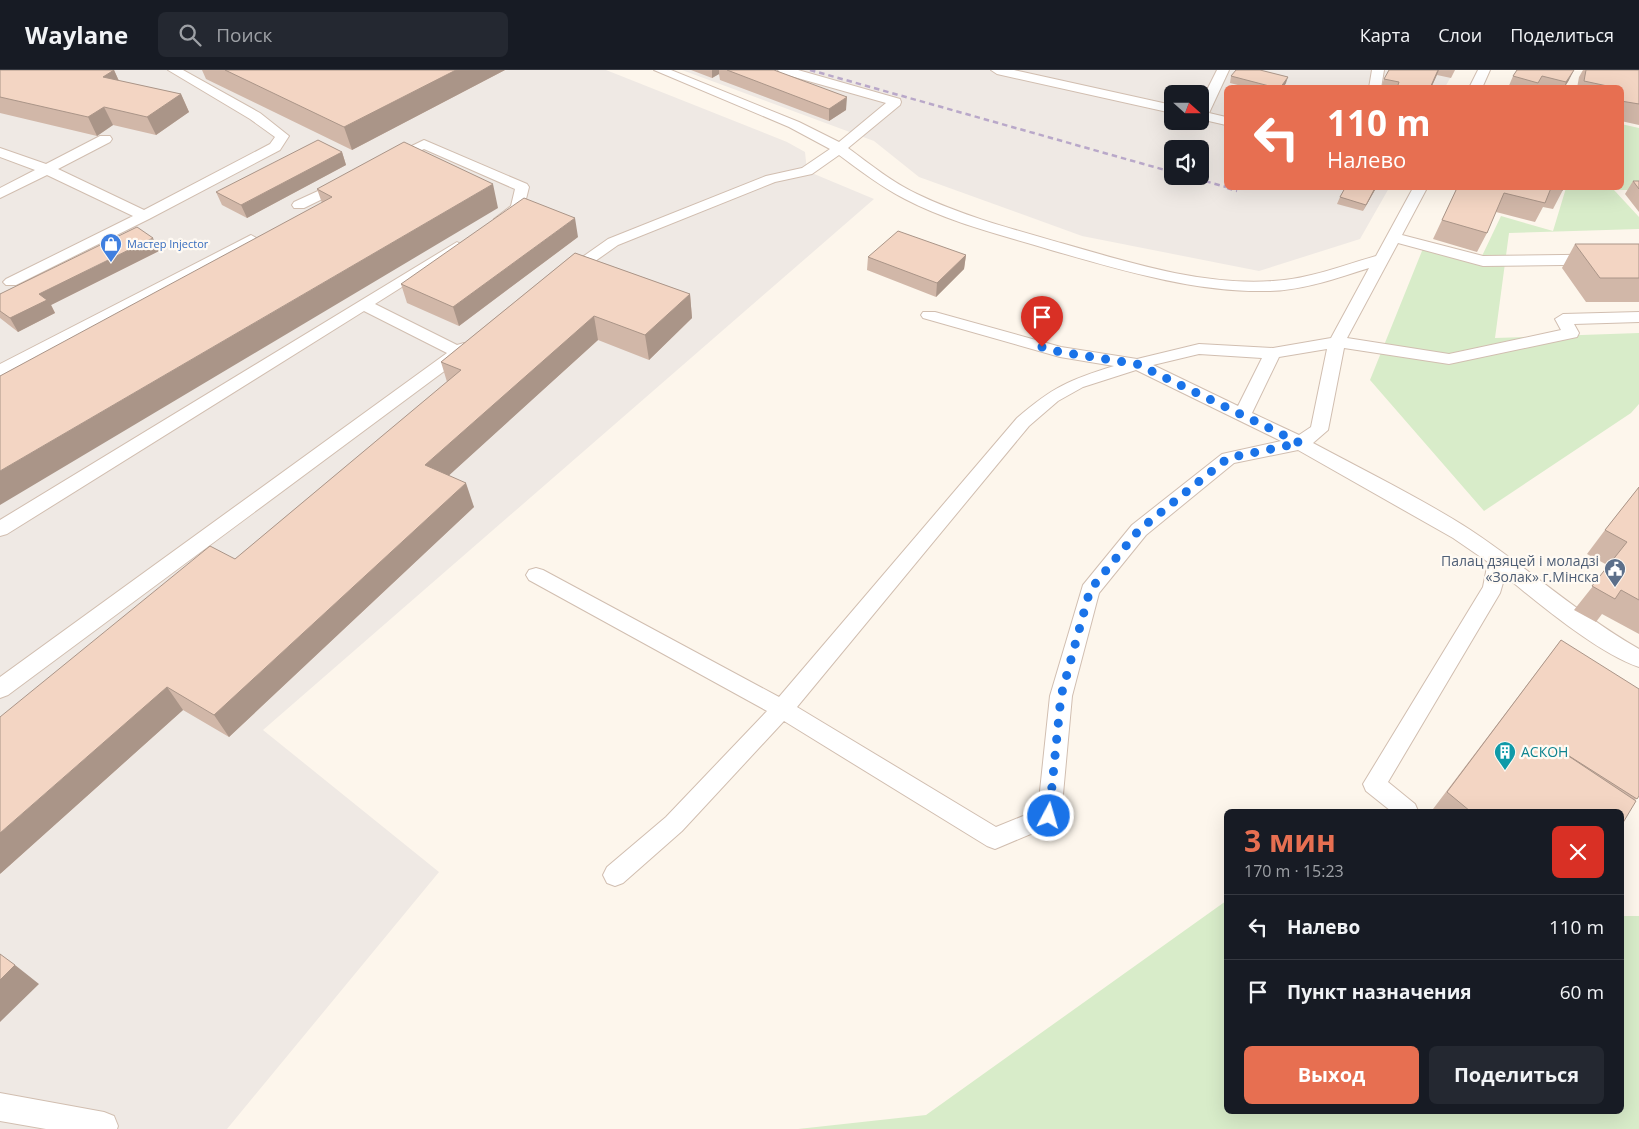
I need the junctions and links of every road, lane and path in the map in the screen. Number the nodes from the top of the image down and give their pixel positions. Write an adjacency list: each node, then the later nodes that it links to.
1 (174, 70): 9 (lane)
2 (204, 70): 9 (lane)
3 (660, 70): 17 (lane)
4 (784, 70): 17 (lane)
5 (997, 70): 13 (lane)
6 (1223, 70): 12 (lane)
7 (1378, 70): 10 (lane)
8 (1484, 70): 11 (lane)
9 (187, 78): 25 (lane)
10 (1376, 85)
11 (1476, 85)
12 (1209, 97)
13 (1164, 106)
14 (1209, 117): 15 (lane)
15 (1224, 121)
16 (105, 139): 20 (lane)
17 (840, 148): 31 (lane); 32 (lane)
18 (0, 152): 20 (lane)
19 (380, 166): 26 (lane)
20 (48, 170): 23 (lane); 25 (lane)
21 (353, 179): 24 (lane)
22 (1419, 190): 27 (lane)
23 (0, 194)
24 (299, 205)
25 (144, 216): 33 (lane)
26 (486, 228)
27 (1392, 237): 30 (lane); 31 (lane)
28 (469, 238): 34 (lane)
29 (251, 239): 42 (lane)
30 (1639, 259)
31 (1378, 260): 38 (lane)
32 (556, 281)
33 (11, 282)
34 (363, 304): 39 (lane); 45 (lane)
35 (929, 315): 41 (lane)
36 (1639, 317): 38 (lane)
37 (480, 336): 39 (lane)
38 (1337, 342): 40 (lane); 44 (lane)
39 (458, 352): 49 (lane)
40 (1273, 353): 41 (lane); 43 (lane)
41 (1137, 364): 43 (lane); 50 (lane)
42 (0, 371)
43 (1242, 415): 44 (lane)
44 (1300, 443): 46 (lane); 50 (lane)
45 (0, 529)
46 (1498, 559): 48 (lane); 51 (lane)
47 (536, 575): 50 (lane)
48 (1639, 660)
49 (0, 688)
50 (782, 709): 52 (lane)
51 (1405, 809)
52 (615, 875)
53 (0, 1107): 54 (lane)
54 (103, 1129)

